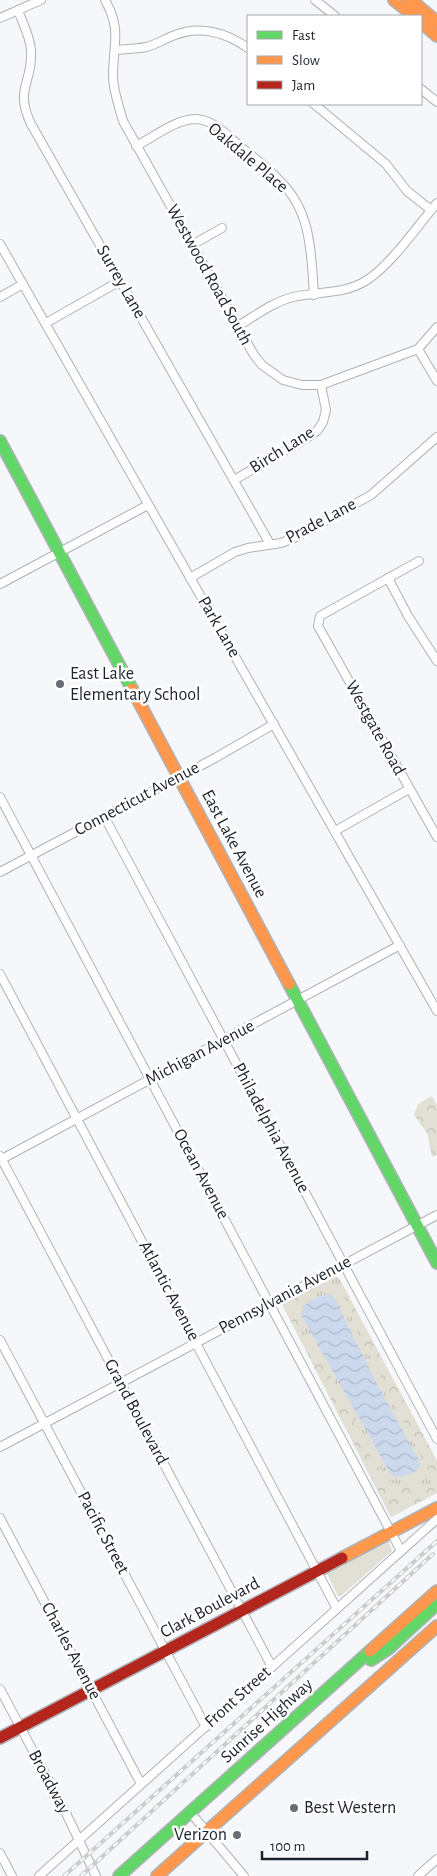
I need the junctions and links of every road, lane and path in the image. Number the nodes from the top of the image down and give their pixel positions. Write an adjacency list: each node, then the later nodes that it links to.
1 (40, 0): 6 (street)
2 (105, 0): 14 (street, Westwood Road South)
3 (315, 0): 7 (street)
4 (394, 0): 8 (main road)
5 (411, 0): 10 (main road)
6 (18, 10): 9 (street); 24 (street, Surrey Lane)
7 (333, 15)
8 (413, 15)
9 (0, 18)
10 (437, 22)
11 (422, 23): 12 (main road)
12 (437, 36)
13 (247, 47): 14 (street)
14 (116, 50): 18 (street, Westwood Road South)
15 (422, 90): 16 (street)
16 (437, 102)
17 (315, 105): 20 (street)
18 (136, 146): 23 (street, Westwood Road South); 26 (street, Oakdale Place)
19 (437, 203): 20 (street)
20 (431, 210): 26 (street)
21 (222, 228): 23 (street)
22 (0, 244): 25 (street, Park Lane)
23 (192, 245): 29 (street, Westwood Road South)
24 (120, 281): 28 (street); 36 (street, Surrey Lane)
25 (23, 284): 27 (street); 28 (street, Park Lane)
26 (314, 295): 29 (street)
27 (0, 297)
28 (46, 324): 37 (street, Park Lane)
29 (238, 326): 33 (street, Westwood Road South)
30 (437, 327): 31 (street, Westwood Road South)
31 (418, 349): 32 (street); 33 (street, Westwood Road South)
32 (437, 381)
33 (321, 385): 36 (street, Birch Lane)
34 (437, 437): 38 (street, Prade Lane)
35 (0, 441): 39 (main road, East Lake Avenue)
36 (234, 480): 38 (street, Surrey Lane)
37 (148, 504): 39 (street); 41 (street, Park Lane)
38 (270, 544): 41 (street, Prade Lane)
39 (59, 552): 43 (street); 46 (main road, East Lake Avenue)
40 (419, 561): 42 (street)
41 (190, 578): 45 (street, Park Lane)
42 (388, 578): 44 (street); 47 (street, Westgate Road)
43 (0, 584)
44 (437, 661)
45 (274, 724): 46 (street, Connecticut Avenue); 50 (street, Park Lane)
46 (179, 777): 49 (street, Connecticut Avenue); 56 (main road, East Lake Avenue)
47 (410, 789): 50 (street); 51 (street, Westgate Road)
48 (0, 797): 52 (street, Ocean Avenue)
49 (104, 816): 52 (street, Connecticut Avenue); 58 (street, Philadelphia Avenue)
50 (335, 831): 54 (street, Park Lane)
51 (437, 837)
52 (31, 855): 53 (street, Connecticut Avenue); 59 (street, Ocean Avenue)
53 (0, 872)
54 (400, 946): 56 (street, Michigan Avenue); 57 (street, Park Lane)
55 (0, 974): 60 (street, Atlantic Avenue)
56 (298, 1001): 58 (street, Michigan Avenue); 63 (main road, East Lake Avenue)
57 (437, 1011)
58 (224, 1040): 59 (street, Michigan Avenue); 65 (street, Philadelphia Avenue)
59 (151, 1080): 60 (street, Michigan Avenue); 66 (street, Ocean Avenue)
60 (77, 1119): 61 (street, Michigan Avenue); 68 (street, Atlantic Avenue)
61 (0, 1158): 69 (street, Grand Boulevard)
62 (437, 1215): 63 (street, Pennsylvania Avenue)
63 (417, 1225): 64 (main road, East Lake Avenue); 65 (street, Pennsylvania Avenue)
64 (437, 1263)
65 (344, 1264): 66 (street, Pennsylvania Avenue); 71 (street, Philadelphia Avenue)
66 (270, 1303): 68 (street, Pennsylvania Avenue); 76 (street, Ocean Avenue)
67 (0, 1340): 70 (street, Pacific Street)
68 (196, 1343): 69 (street, Pennsylvania Avenue); 78 (street, Atlantic Avenue)
69 (120, 1383): 70 (street, Pennsylvania Avenue); 82 (street, Grand Boulevard)
70 (44, 1423): 72 (street, Pennsylvania Avenue); 84 (street, Pacific Street)
71 (437, 1439)
72 (0, 1447)
73 (437, 1508): 76 (main road, Clark Boulevard)
74 (0, 1518): 88 (street, Charles Avenue)
75 (437, 1519): 77 (street, Front Street)
76 (392, 1532): 77 (street, Ocean Avenue); 78 (main road, Clark Boulevard)
77 (401, 1551): 81 (street, Front Street)
78 (318, 1571): 81 (street, Atlantic Avenue); 82 (main road, Clark Boulevard)
79 (437, 1591): 86 (main road, Sunrise Highway)
80 (437, 1604): 86 (main road)
81 (337, 1609): 85 (street, Front Street)
82 (242, 1611): 84 (main road, Clark Boulevard); 85 (street, Grand Boulevard)
83 (437, 1626): 94 (main road)
84 (165, 1651): 88 (main road, Clark Boulevard); 89 (street, Pacific Street)
85 (272, 1667): 89 (street, Front Street)
86 (336, 1682): 93 (main road, Sunrise Highway)
87 (0, 1689): 90 (street, Broadway)
88 (92, 1690): 90 (main road, Clark Boulevard); 92 (street, Charles Avenue)
89 (206, 1726): 92 (street, Front Street)
90 (20, 1727): 91 (main road, Clark Boulevard); 95 (street, Broadway)
91 (0, 1738)
92 (141, 1784): 95 (street, Front Street)
93 (190, 1812): 94 (street); 101 (main road, Sunrise Highway)
94 (207, 1832): 102 (main road); 103 (street)
95 (79, 1840): 99 (street, Front Street); 100 (street, Broadway)
96 (0, 1853): 98 (street)
97 (437, 1859): 104 (street)
98 (12, 1876)
99 (39, 1876)
100 (96, 1876)
101 (120, 1876)
102 (157, 1876)
103 (244, 1876)
104 (418, 1876)

